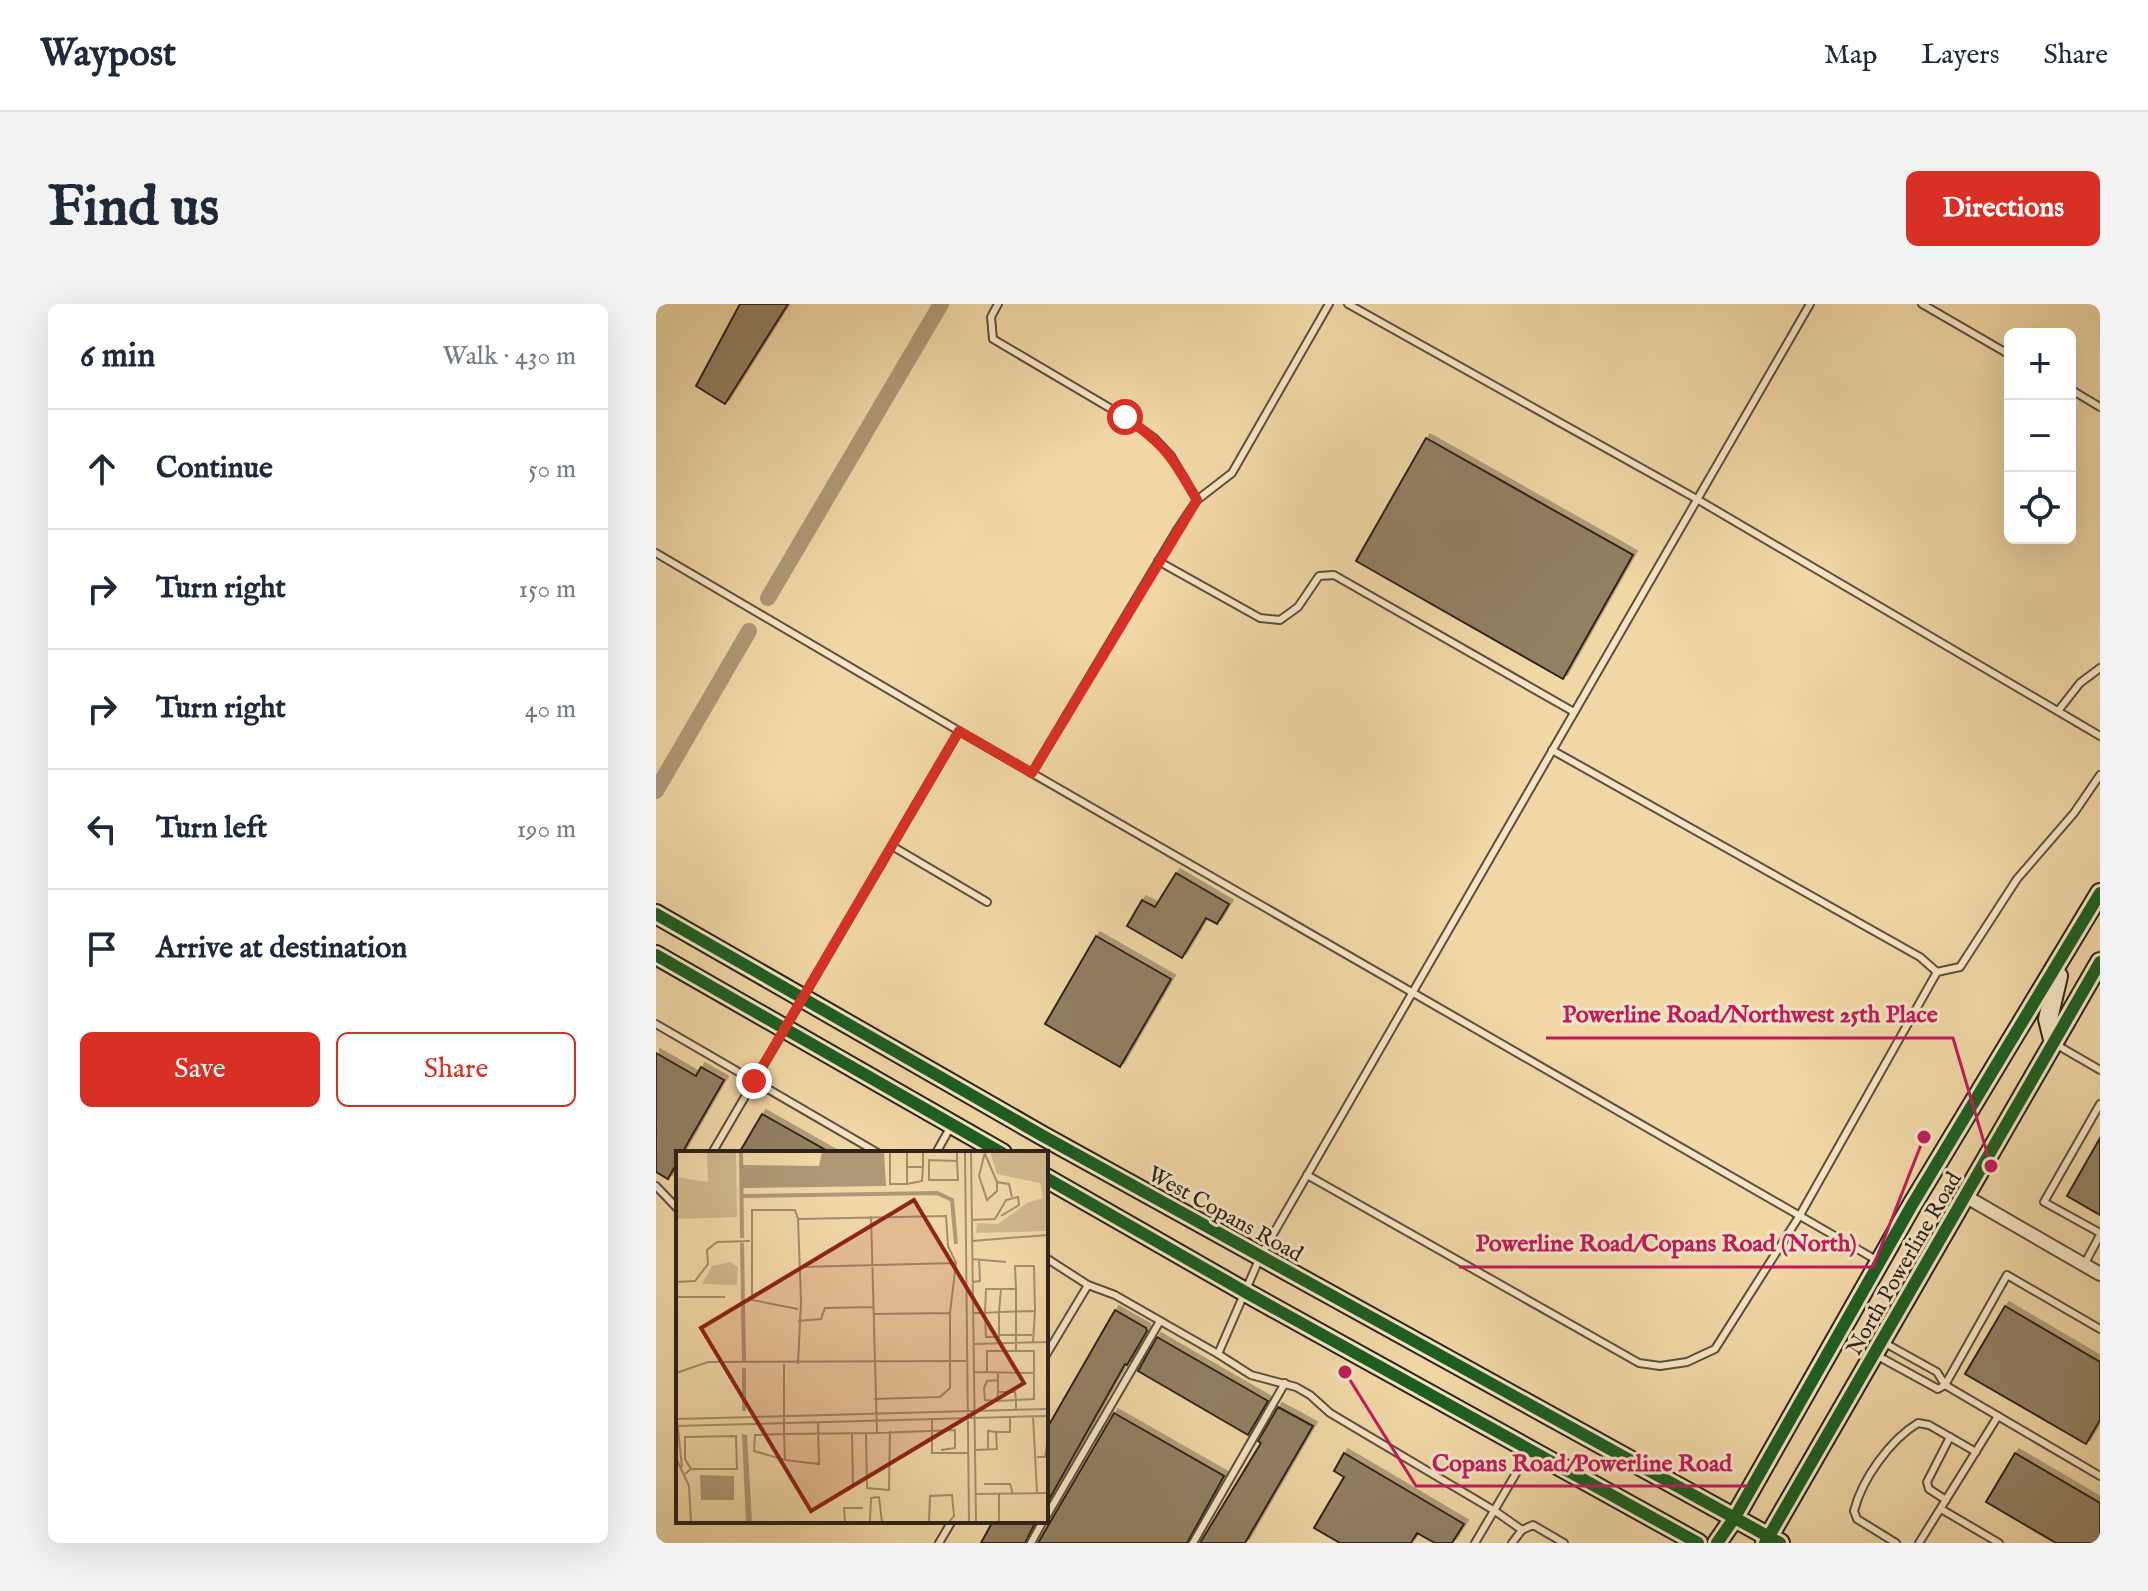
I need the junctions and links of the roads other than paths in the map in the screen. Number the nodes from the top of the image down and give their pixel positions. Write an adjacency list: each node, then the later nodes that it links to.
1 (998, 304): 10 (lane)
2 (1329, 304): 10 (lane)
3 (1348, 304): 9 (lane)
4 (1810, 304): 9 (lane)
5 (1922, 304): 6 (lane)
6 (2004, 352)
7 (2076, 393): 8 (lane)
8 (2100, 407)
9 (1695, 498): 14 (lane); 15 (lane)
10 (1197, 500): 12 (lane)
11 (656, 553): 16 (lane)
12 (1158, 561): 15 (lane); 19 (lane)
13 (2100, 668): 14 (lane)
14 (2058, 711): 17 (lane)
15 (1574, 712): 18 (lane)
16 (959, 731): 19 (lane); 21 (lane)
17 (2100, 736)
18 (1552, 750): 28 (lane); 29 (lane)
19 (1032, 773): 29 (lane)
20 (2100, 775): 28 (lane)
21 (892, 846): 23 (lane); 30 (lane)
22 (2100, 893): 25 (main road, North Powerline Road)
23 (987, 902)
24 (656, 914): 30 (main road, West Copans Road)
25 (2064, 954): 33 (main road); 51 (main road, North Powerline Road)
26 (656, 955): 32 (main road)
27 (2100, 962): 33 (main road, North Powerline Road)
28 (1937, 972): 47 (lane)
29 (1413, 992): 42 (lane); 47 (lane)
30 (803, 999): 32 (lane); 49 (main road, West Copans Road)
31 (656, 1024): 35 (lane)
32 (786, 1029): 35 (lane); 37 (main road)
33 (2054, 1043): 34 (lane); 45 (main road, North Powerline Road)
34 (2100, 1070)
35 (754, 1081): 38 (lane); 39 (lane)
36 (2100, 1104): 48 (lane)
37 (952, 1124): 40 (lane); 41 (main road)
38 (713, 1151)
39 (875, 1151)
40 (937, 1151)
41 (999, 1151)
42 (1307, 1175): 47 (lane); 49 (lane)
43 (1048, 1179): 55 (main road)
44 (656, 1186): 46 (lane)
45 (1965, 1196): 52 (street); 58 (main road, North Powerline Road)
46 (676, 1207)
47 (1800, 1215): 51 (lane)
48 (2100, 1234): 52 (lane)
49 (1261, 1255): 55 (lane); 72 (main road, West Copans Road)
50 (1048, 1259): 54 (lane)
51 (1879, 1262): 72 (main road, North Powerline Road)
52 (2084, 1265): 53 (street)
53 (2100, 1274)
54 (1088, 1285): 56 (lane); 59 (lane)
55 (1247, 1293): 60 (lane); 65 (main road)
56 (1160, 1321): 60 (lane); 71 (lane)
57 (2100, 1329): 62 (lane)
58 (1878, 1347): 62 (lane); 62 (lane); 76 (main road, North Powerline Road)
59 (1048, 1352)
60 (1218, 1354): 61 (lane)
61 (1285, 1383): 70 (lane); 79 (lane)
62 (1945, 1385): 63 (lane)
63 (1998, 1416): 66 (lane); 67 (lane)
64 (1950, 1437): 66 (lane); 68 (lane); 85 (lane)
65 (1530, 1450): 70 (lane); 83 (main road)
66 (1976, 1452): 68 (lane)
67 (2100, 1476)
68 (1946, 1500): 69 (lane)
69 (1941, 1509): 86 (lane); 87 (lane)
70 (1495, 1511): 75 (lane); 80 (lane)
71 (1048, 1514)
72 (1735, 1517): 76 (main road, West Copans Road); 84 (main road, North Powerline Road)
73 (951, 1523): 77 (lane)
74 (1043, 1523): 78 (lane)
75 (1522, 1530): 81 (lane); 82 (lane)
76 (1772, 1541)
77 (939, 1543)
78 (1031, 1543)
79 (1193, 1543)
80 (1475, 1543)
81 (1512, 1543)
82 (1564, 1543)
83 (1698, 1543)
84 (1717, 1543)
85 (1896, 1543)
86 (1919, 1543)
87 (1999, 1543)

